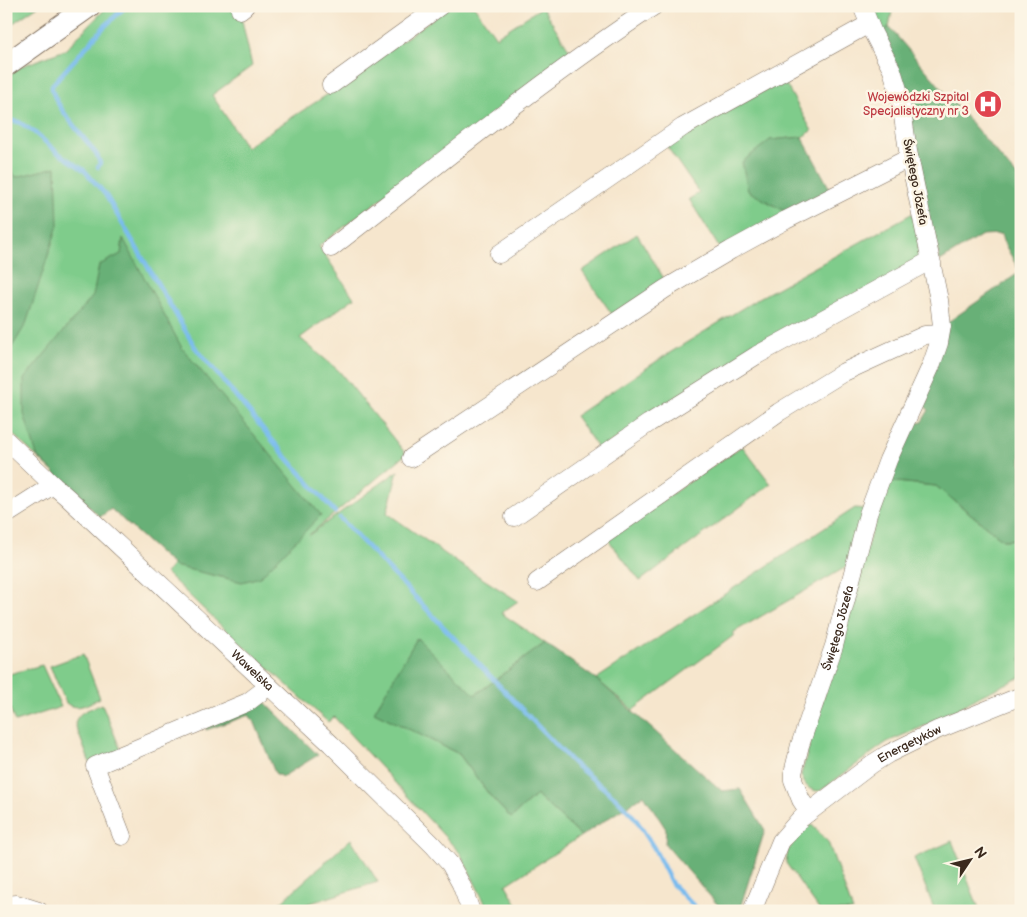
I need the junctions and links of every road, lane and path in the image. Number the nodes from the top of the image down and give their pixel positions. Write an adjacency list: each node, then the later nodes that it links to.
1 (89, 6): 6 (main road)
2 (440, 6): 7 (street)
3 (654, 6): 9 (street)
4 (862, 6): 5 (street, Świętego Józefa)
5 (869, 24): 8 (street, Świętego Józefa); 10 (street)
6 (6, 65)
7 (331, 85)
8 (910, 160): 11 (street, Świętego Józefa); 14 (street)
9 (332, 248)
10 (499, 254)
11 (932, 263): 12 (street, Świętego Józefa); 17 (street)
12 (940, 334): 18 (street); 21 (street, Świętego Józefa)
13 (6, 440): 15 (street, Wawelska)
14 (411, 458)
15 (53, 485): 16 (street); 19 (street, Wawelska)
16 (6, 515)
17 (514, 517)
18 (537, 582)
19 (269, 686): 22 (street); 25 (street, Wawelska)
20 (1021, 696): 21 (street, Energetyków)
21 (809, 812): 26 (street)
22 (122, 836)
23 (6, 905): 24 (street)
24 (39, 911)
25 (471, 911)
26 (752, 911)

